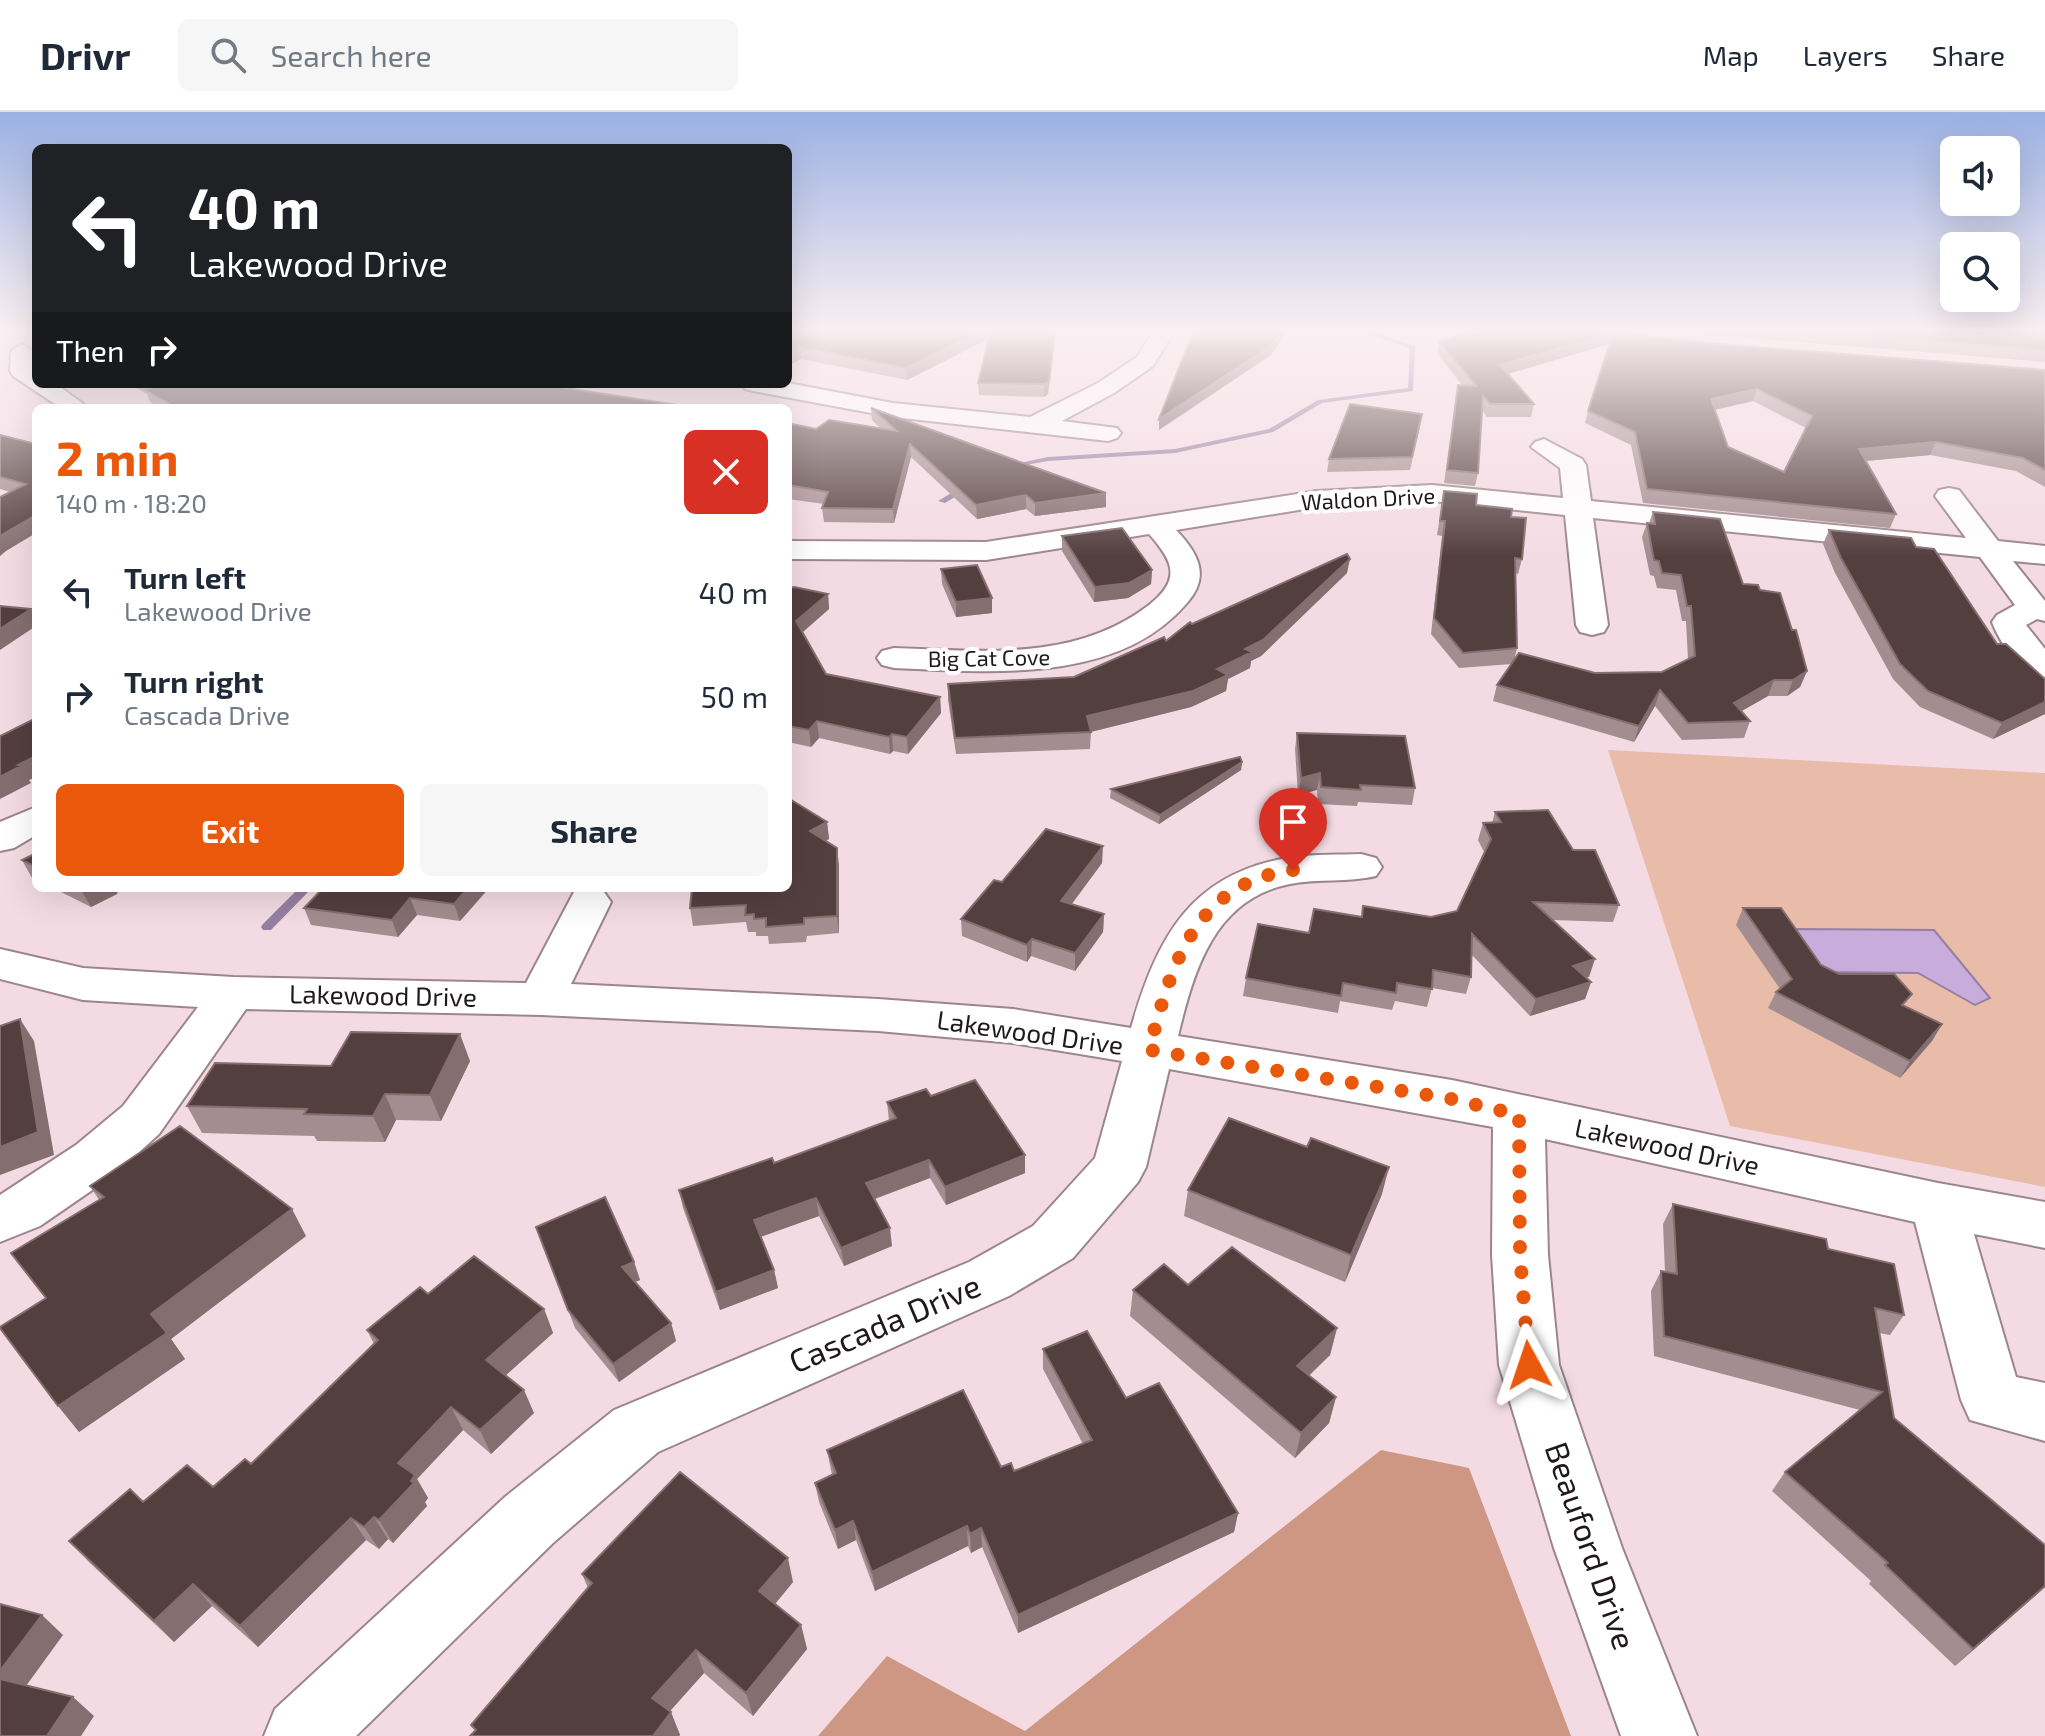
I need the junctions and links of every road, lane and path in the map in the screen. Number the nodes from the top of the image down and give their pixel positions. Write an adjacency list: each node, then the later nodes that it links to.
1 (870, 406): 3 (street)
2 (1071, 406): 3 (street)
3 (1034, 425): 4 (street)
4 (1108, 433)
5 (1544, 447): 7 (street)
6 (1949, 496): 9 (street)
7 (1580, 509): 8 (street, Waldon Drive); 9 (street, Waldon Drive); 13 (street)
8 (1157, 526): 10 (street, Waldon Drive); 14 (street, Big Cat Cove)
9 (1987, 548): 11 (street, Waldon Drive); 12 (street)
10 (792, 550)
11 (2045, 555)
12 (2039, 610): 15 (street)
13 (1592, 625)
14 (894, 658)
15 (2045, 669)
16 (32, 821): 17 (street)
17 (0, 839)
18 (1361, 867): 23 (street, Cascada Drive)
19 (589, 902): 22 (street)
20 (0, 964): 21 (street, Lakewood Drive)
21 (233, 993): 22 (street, Lakewood Drive); 26 (street)
22 (541, 999): 23 (street, Lakewood Drive)
23 (1149, 1050): 24 (street, Lakewood Drive); 29 (street, Cascada Drive)
24 (1519, 1115): 25 (street, Lakewood Drive); 30 (street, Beauford Drive)
25 (1938, 1205): 27 (street, Lakewood Drive); 28 (street)
26 (0, 1220)
27 (2045, 1225)
28 (2045, 1412)
29 (302, 1736)
30 (1659, 1736)

